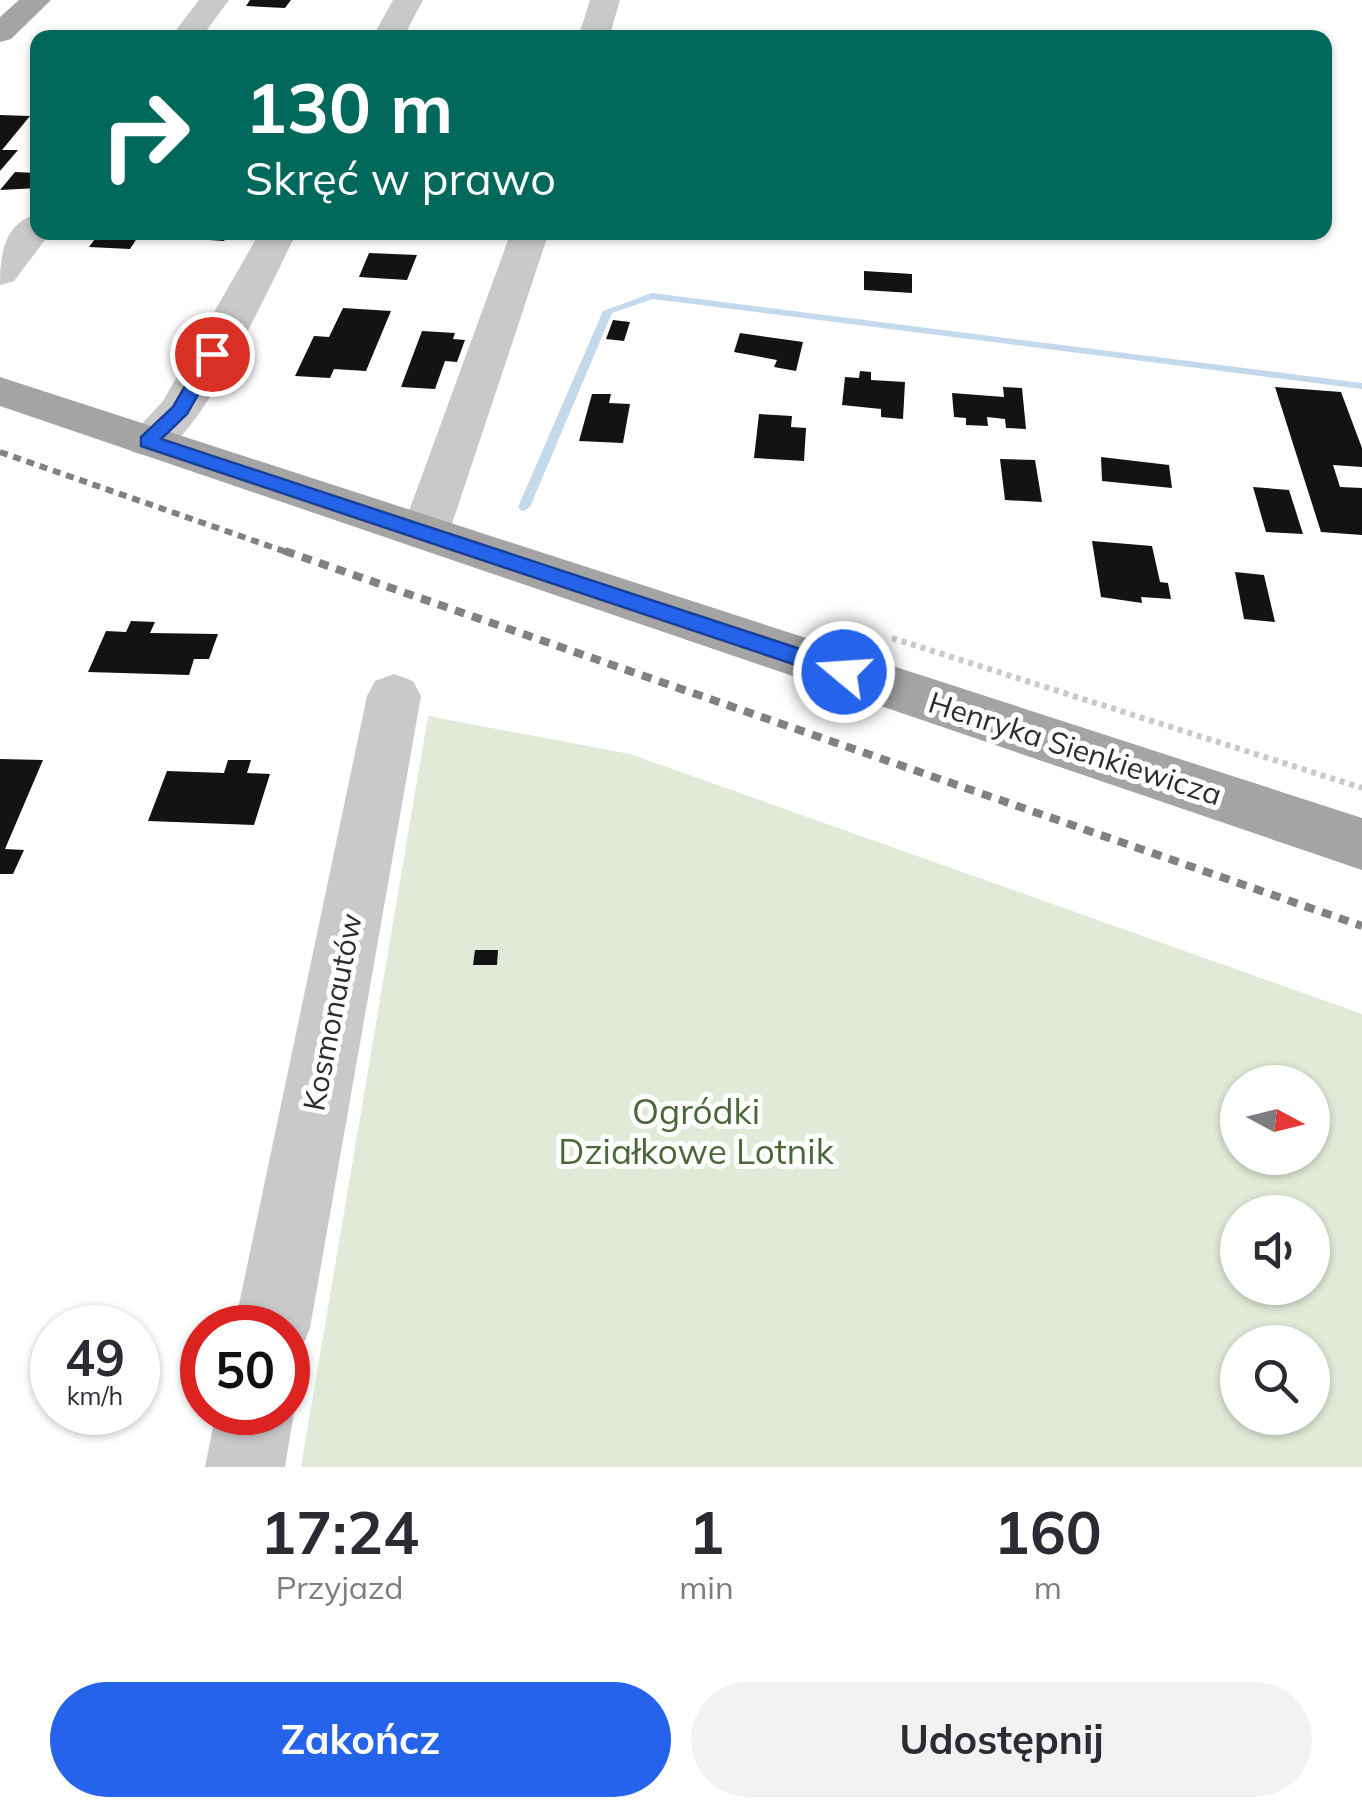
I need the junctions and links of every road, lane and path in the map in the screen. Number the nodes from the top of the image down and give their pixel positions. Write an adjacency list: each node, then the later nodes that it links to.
1 (36, 0): 8 (main road)
2 (214, 0): 5 (street)
3 (408, 0): 6 (street)
4 (605, 0): 7 (street)
5 (191, 30)
6 (391, 30)
7 (596, 30)
8 (0, 34)
9 (30, 235): 12 (street)
10 (276, 240): 14 (street)
11 (527, 240): 15 (street)
12 (0, 273)
13 (0, 391): 14 (main road, Henryka Sienkiewicza)
14 (148, 442): 15 (main road, Henryka Sienkiewicza)
15 (425, 533): 17 (main road, Henryka Sienkiewicza)
16 (394, 696): 18 (street, Kosmonautów)
17 (1362, 844)
18 (276, 1305)
19 (251, 1435): 20 (street)
20 (245, 1467)

